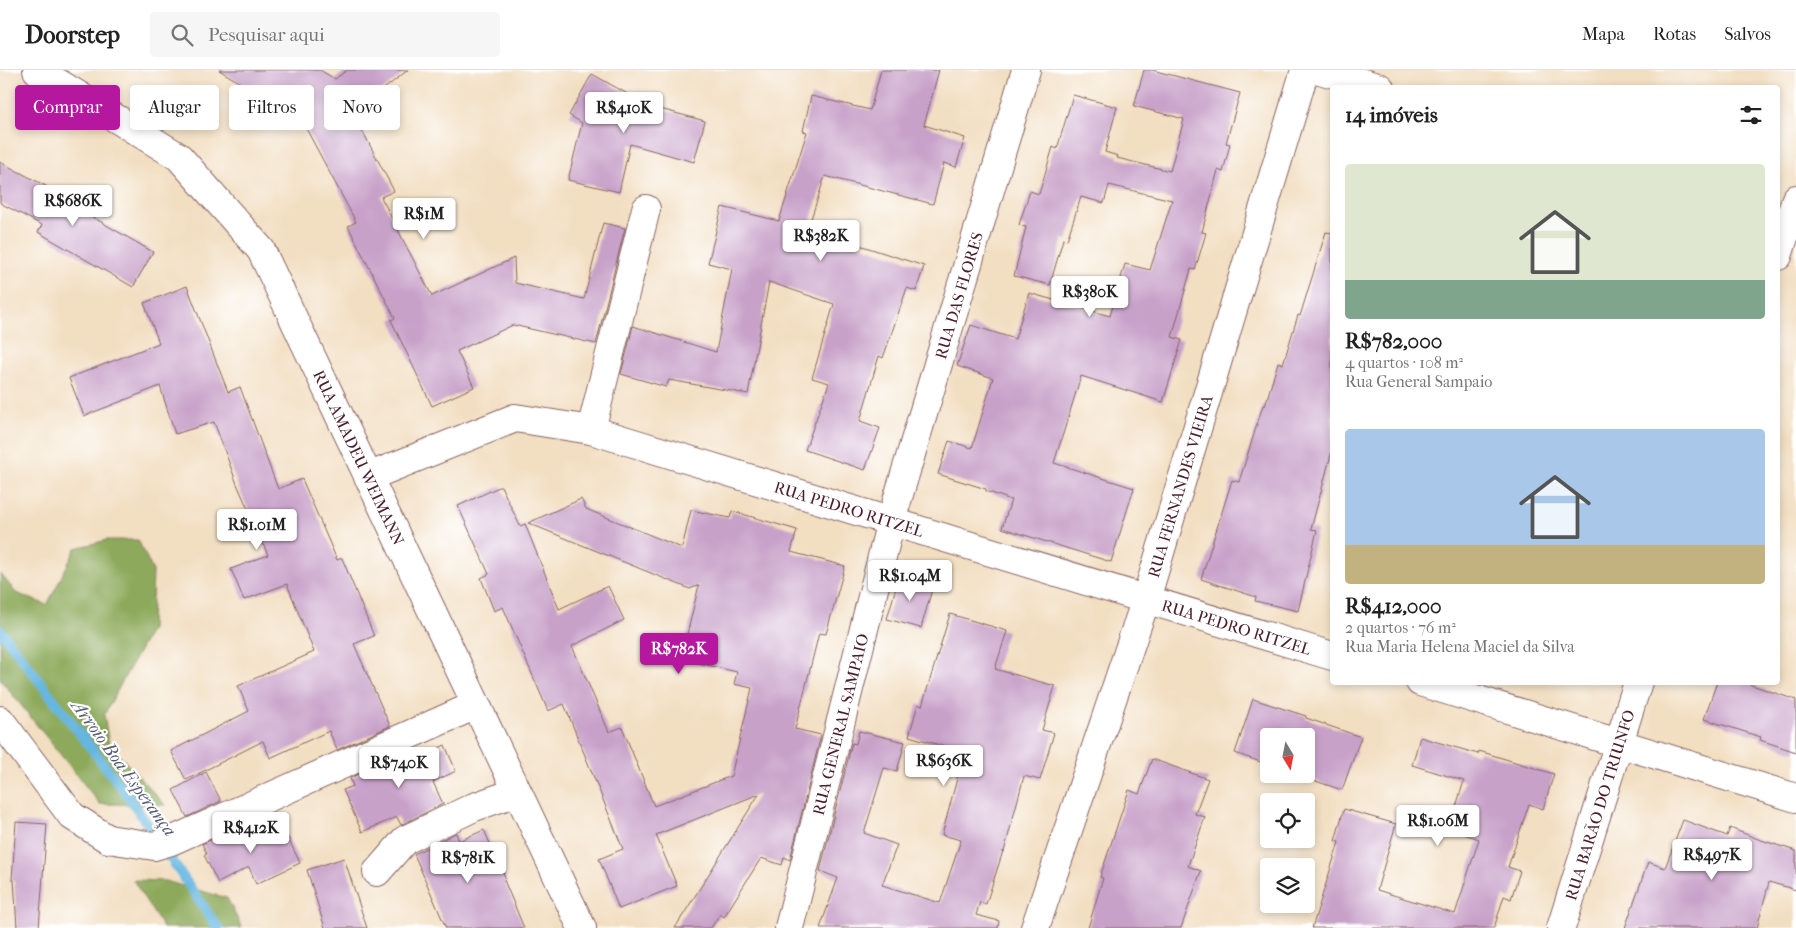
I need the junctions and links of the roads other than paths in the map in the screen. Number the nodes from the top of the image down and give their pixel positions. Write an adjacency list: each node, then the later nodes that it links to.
1 (37, 70): 10 (street, RUA AMADEU WEIMANN)
2 (1026, 70): 11 (street, RUA DAS FLORES)
3 (1305, 70): 12 (street, RUA FERNANDES VIEIRA)
4 (1320, 70): 5 (street)
5 (1370, 85)
6 (1791, 205): 8 (street)
7 (646, 210): 9 (street)
8 (1780, 248)
9 (591, 430): 10 (street, RUA PEDRO RITZEL); 11 (street, RUA PEDRO RITZEL)
10 (368, 477): 16 (street, RUA AMADEU WEIMANN)
11 (891, 521): 12 (street, RUA PEDRO RITZEL); 23 (street, RUA GENERAL SAMPAIO)
12 (1146, 599): 13 (street, RUA PEDRO RITZEL); 24 (street, RUA FERNANDES VIEIRA)
13 (1330, 655)
14 (1430, 685): 18 (street)
15 (1637, 685): 18 (street, RUA BARÃO DO TRIUNFO)
16 (476, 704): 17 (street); 19 (street, RUA AMADEU WEIMANN)
17 (0, 720)
18 (1618, 743): 20 (street); 25 (street, RUA BARÃO DO TRIUNFO)
19 (517, 792): 21 (street); 22 (street, RUA AMADEU WEIMANN)
20 (1796, 798)
21 (377, 872)
22 (582, 928)
23 (790, 928)
24 (1035, 928)
25 (1561, 928)

